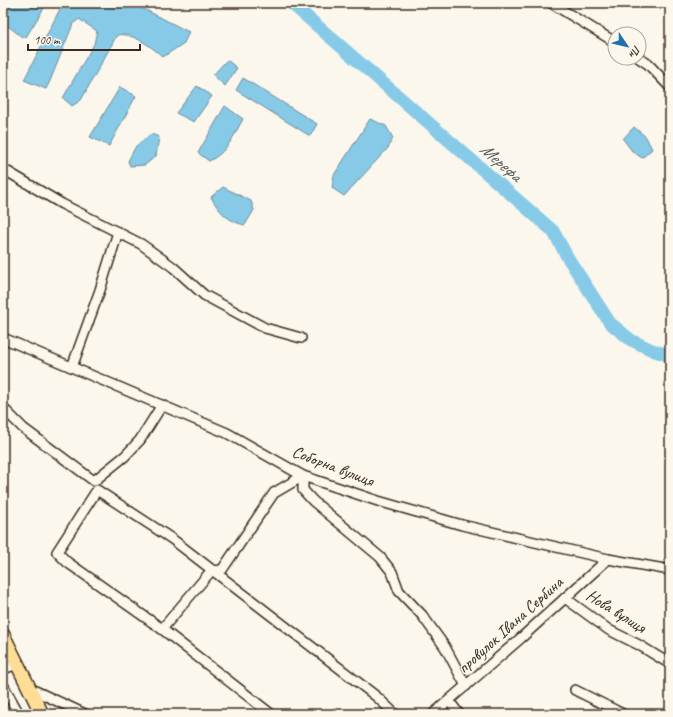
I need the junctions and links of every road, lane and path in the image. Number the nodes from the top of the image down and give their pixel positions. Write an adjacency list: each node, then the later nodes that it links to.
1 (551, 3): 2 (street)
2 (607, 37)
3 (647, 63): 4 (street)
4 (670, 87)
5 (3, 169): 6 (street)
6 (118, 232): 8 (street); 9 (street)
7 (3, 338): 9 (street, Соборна вулиця)
8 (301, 338)
9 (72, 367): 10 (street, Соборна вулиця)
10 (162, 405): 12 (street, Соборна вулиця); 13 (street)
11 (3, 408): 13 (street)
12 (303, 476): 15 (street, Соборна вулиця); 17 (street); 25 (street)
13 (94, 481): 14 (street)
14 (97, 490): 17 (street); 19 (street)
15 (608, 559): 16 (street, Соборна вулиця); 18 (street, провулок Івана Сербина)
16 (670, 570)
17 (211, 571): 19 (street); 33 (street)
18 (565, 598): 22 (street, Нова вулиця); 25 (street, провулок Івана Сербина)
19 (162, 628): 32 (street)
20 (3, 635): 21 (highway)
21 (17, 664): 23 (street); 26 (highway)
22 (670, 664)
23 (3, 669)
24 (3, 685): 29 (street)
25 (466, 686): 28 (street, провулок Івана Сербина)
26 (29, 688): 30 (highway); 31 (street)
27 (576, 690): 36 (street)
28 (449, 701): 34 (street, провулок Івана Сербина); 35 (street)
29 (19, 714)
30 (42, 714)
31 (85, 714)
32 (271, 714)
33 (395, 714)
34 (433, 714)
35 (459, 714)
36 (623, 714)

